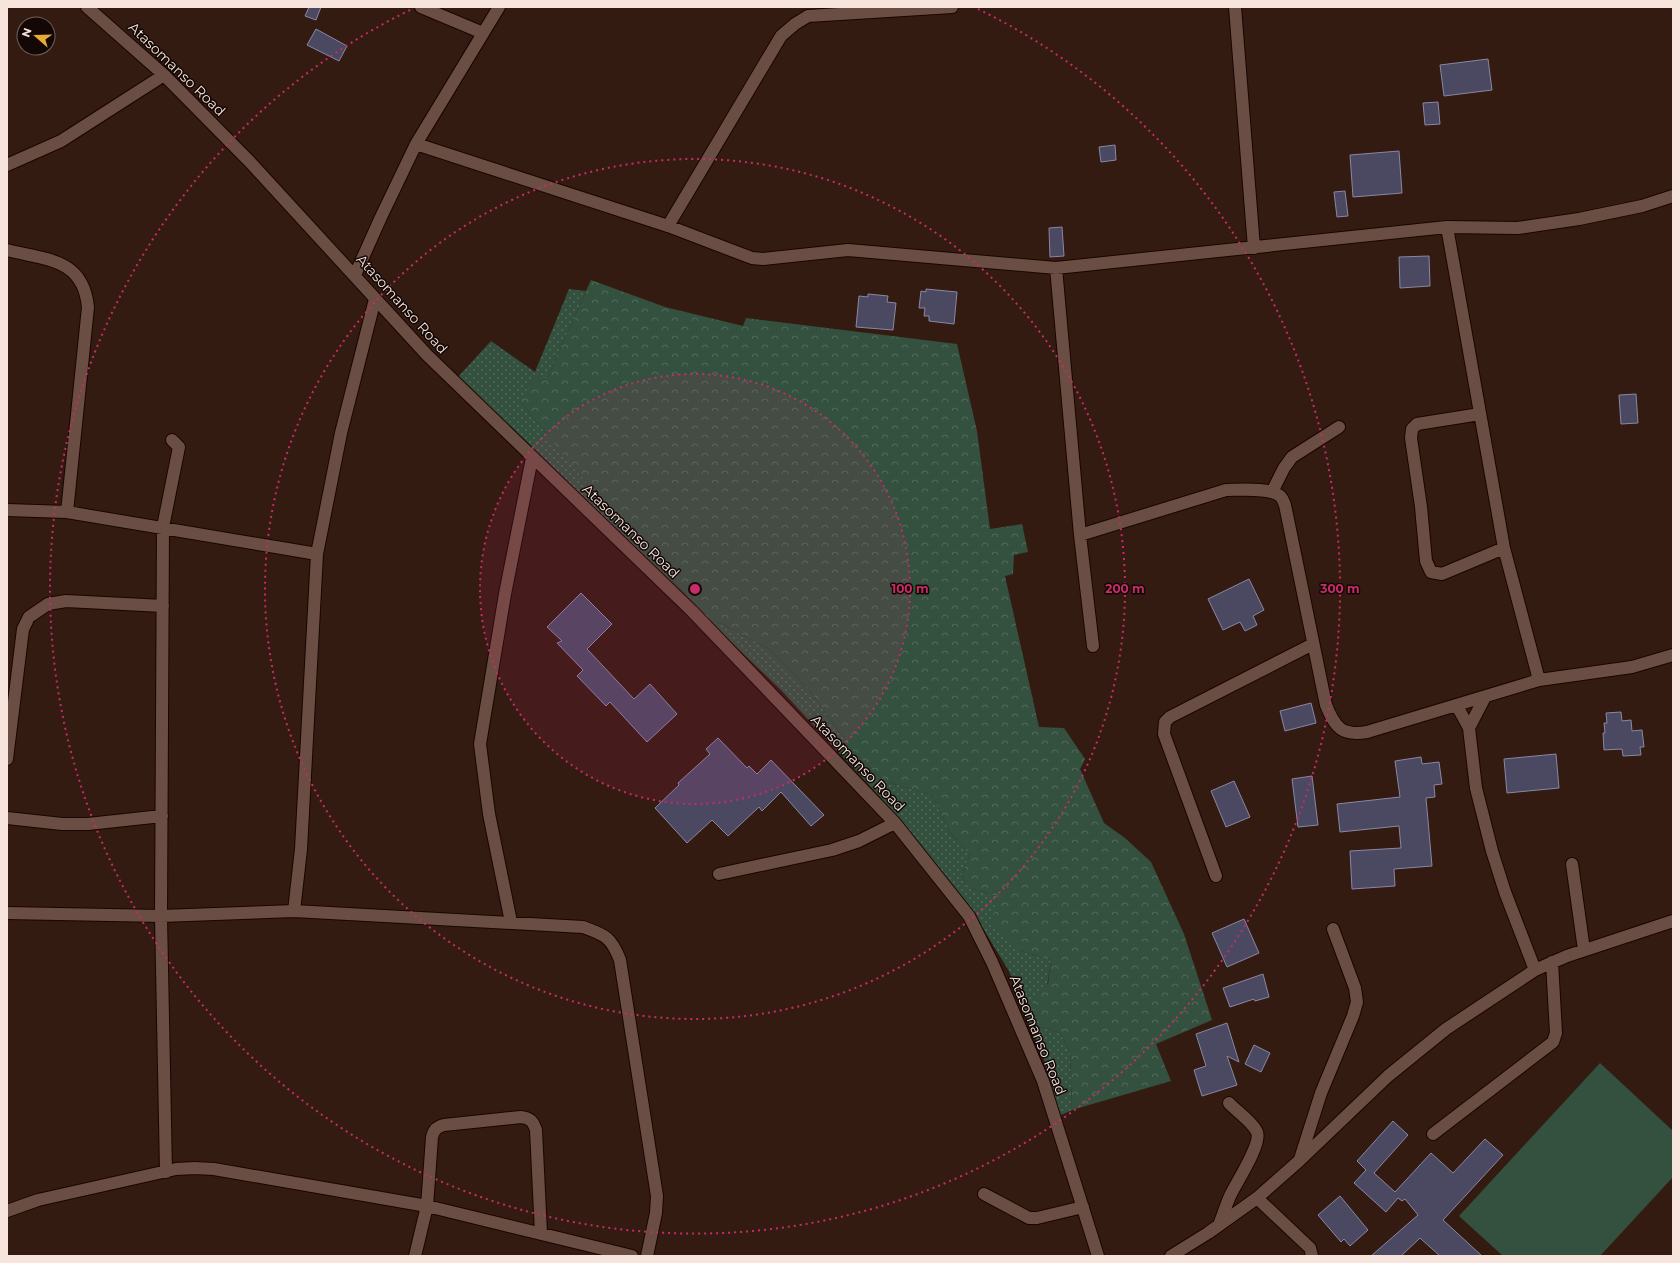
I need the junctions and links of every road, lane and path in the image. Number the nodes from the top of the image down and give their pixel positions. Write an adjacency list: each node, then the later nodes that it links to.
1 (87, 7): 7 (street, Atasomanso Road)
2 (421, 7): 6 (street)
3 (499, 7): 6 (street)
4 (952, 7): 11 (street)
5 (1235, 7): 13 (street)
6 (483, 33): 8 (street)
7 (164, 75): 9 (street); 16 (street, Atasomanso Road)
8 (416, 144): 11 (street); 16 (street)
9 (7, 165)
10 (1673, 196): 12 (street)
11 (668, 226): 15 (street)
12 (1446, 227): 13 (street); 18 (street)
13 (1254, 248): 15 (street)
14 (7, 250): 24 (street)
15 (1056, 268): 26 (street)
16 (355, 275): 17 (street, Atasomanso Road)
17 (375, 299): 21 (street, Atasomanso Road); 28 (street)
18 (1480, 414): 27 (street); 27 (street)
19 (1339, 427): 22 (street)
20 (172, 440): 25 (street)
21 (532, 458): 40 (street, Atasomanso Road); 48 (street)
22 (1272, 492): 26 (street); 30 (street)
23 (7, 510): 24 (street)
24 (67, 512): 25 (street)
25 (163, 527): 28 (street); 29 (street)
26 (1080, 535): 31 (street)
27 (1504, 548): 33 (street)
28 (317, 554): 44 (street)
29 (163, 606): 37 (street); 38 (street)
30 (1313, 644): 35 (street); 43 (street)
31 (1093, 646)
32 (1673, 655): 33 (street)
33 (1539, 680): 34 (street)
34 (1484, 697): 35 (street); 36 (street)
35 (1457, 706): 36 (street)
36 (1469, 728): 52 (street)
37 (7, 759)
38 (162, 816): 39 (street); 46 (street)
39 (7, 818)
40 (895, 823): 42 (street); 60 (street, Atasomanso Road)
41 (1572, 864): 50 (street)
42 (719, 874)
43 (1216, 876)
44 (294, 911): 46 (street); 48 (street)
45 (7, 912): 46 (street)
46 (161, 916): 56 (street)
47 (1673, 921): 50 (street)
48 (511, 922): 66 (street)
49 (1333, 929): 55 (street)
50 (1584, 950): 51 (street)
51 (1552, 962): 52 (street); 54 (street)
52 (1535, 970): 55 (street)
53 (1229, 1103): 62 (street)
54 (1433, 1134)
55 (1300, 1160): 58 (street)
56 (166, 1172): 59 (street); 61 (street)
57 (984, 1194): 60 (street)
58 (1257, 1198): 62 (street); 69 (street)
59 (427, 1206): 63 (street); 63 (street); 64 (street)
60 (1082, 1207): 67 (street, Atasomanso Road)
61 (7, 1211)
62 (1219, 1225): 68 (street)
63 (541, 1233): 65 (street)
64 (415, 1256)
65 (632, 1256)
66 (647, 1256)
67 (1098, 1256)
68 (1171, 1256)
69 (1312, 1256)

